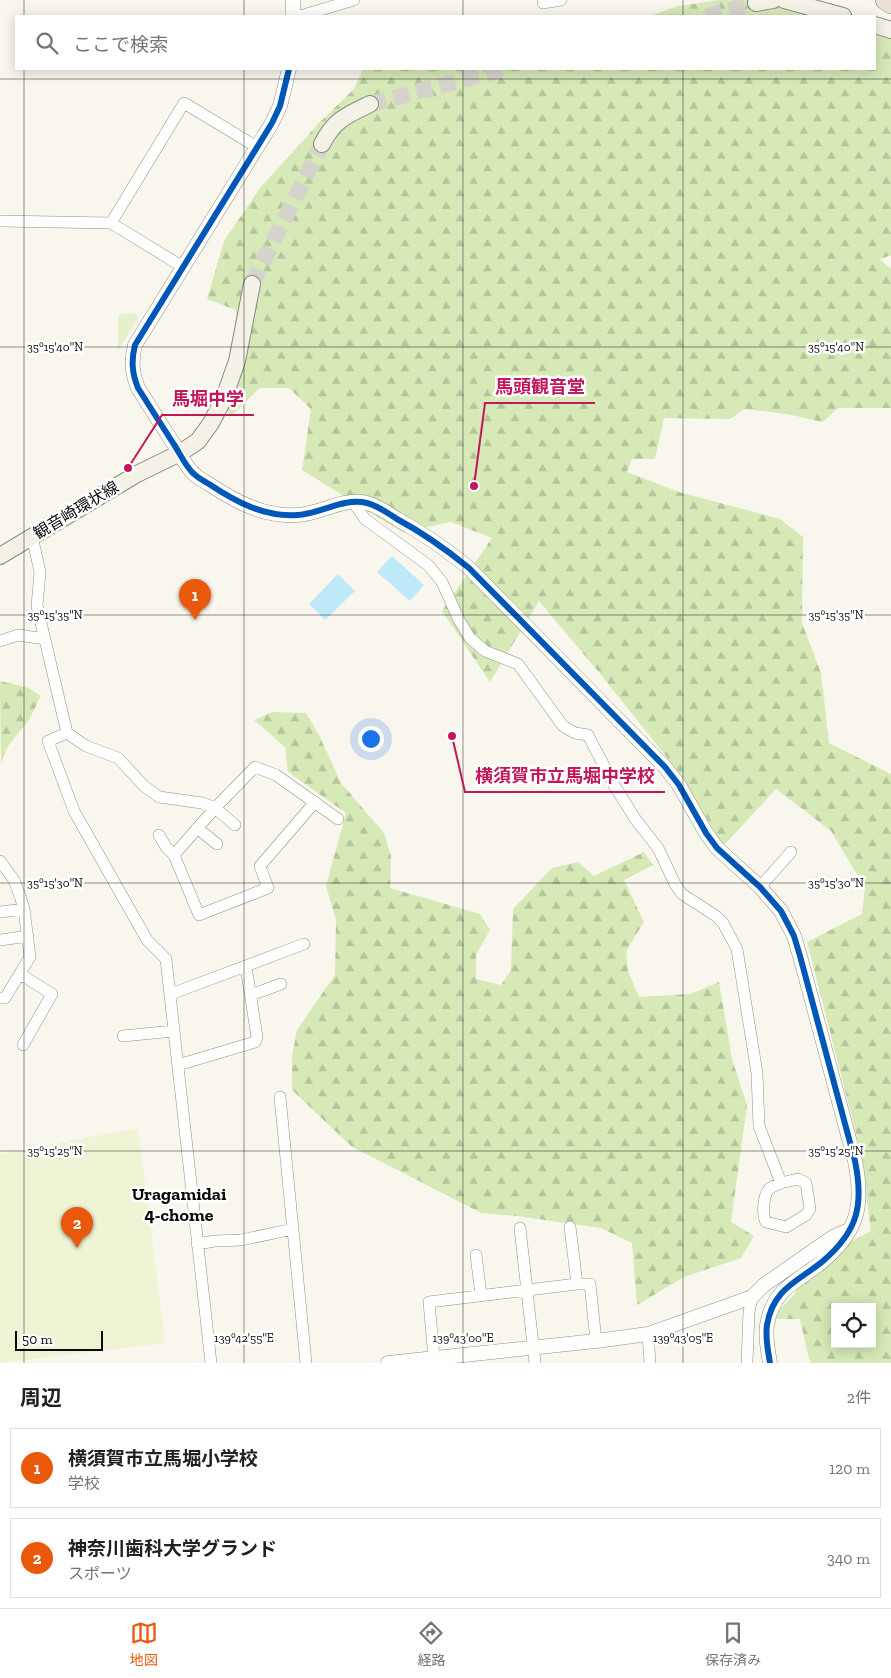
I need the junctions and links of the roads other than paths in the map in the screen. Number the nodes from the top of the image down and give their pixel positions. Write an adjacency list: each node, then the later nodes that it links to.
1 (293, 0): 11 (street)
2 (354, 0): 10 (street)
3 (561, 0): 7 (street)
4 (773, 0): 8 (main road)
5 (784, 0): 13 (main road)
6 (885, 0): 9 (highway)
7 (543, 3)
8 (756, 3)
9 (891, 4)
10 (329, 12): 12 (street)
11 (293, 15)
12 (307, 15)
13 (839, 15)
14 (876, 25): 15 (main road)
15 (891, 30)
16 (290, 70): 19 (street)
17 (370, 104): 18 (main road)
18 (322, 144)
19 (257, 147): 21 (street); 22 (street)
20 (0, 221): 21 (street)
21 (111, 223): 22 (street)
22 (184, 267): 24 (street)
23 (252, 284): 24 (main road, 観音崎環状線)
24 (180, 453): 25 (street); 26 (main road, 観音崎環状線)
25 (352, 502): 41 (street); 58 (street)
26 (32, 536): 27 (main road, 観音崎環状線); 28 (street)
27 (0, 556)
28 (45, 639): 29 (street); 30 (street)
29 (0, 641)
30 (67, 733): 32 (street); 50 (street)
31 (315, 802): 32 (street); 33 (street); 39 (street)
32 (215, 808): 34 (street); 35 (street)
33 (338, 819)
34 (235, 825)
35 (197, 828): 37 (street); 39 (street)
36 (159, 835): 39 (street)
37 (217, 844)
38 (791, 852): 41 (street)
39 (174, 854)
40 (0, 861): 42 (street)
41 (760, 887): 61 (street)
42 (24, 909): 43 (street); 44 (street)
43 (0, 912)
44 (28, 936): 45 (street); 48 (street)
45 (0, 940)
46 (304, 944): 47 (street)
47 (246, 967): 50 (street); 51 (street)
48 (20, 974): 52 (street); 55 (street)
49 (280, 984): 51 (street)
50 (170, 994): 53 (street)
51 (251, 995): 56 (street)
52 (0, 998)
53 (174, 1031): 54 (street); 56 (street)
54 (124, 1036)
55 (23, 1045)
56 (178, 1065): 63 (street)
57 (280, 1097): 62 (street)
58 (781, 1183): 58 (street)
59 (570, 1227): 65 (street)
60 (520, 1228): 66 (street)
61 (850, 1228): 68 (street); 79 (street)
62 (292, 1229): 63 (street); 74 (street)
63 (197, 1244): 73 (street)
64 (476, 1255): 67 (street)
65 (577, 1284): 66 (street); 70 (street)
66 (527, 1291): 67 (street); 71 (street)
67 (481, 1295): 72 (street)
68 (752, 1297): 69 (street); 78 (street)
69 (648, 1334): 70 (street); 77 (street)
70 (596, 1341): 71 (street)
71 (533, 1348): 72 (street); 76 (street)
72 (424, 1360): 75 (street)
73 (211, 1363)
74 (306, 1363)
75 (388, 1363)
76 (535, 1363)
77 (650, 1363)
78 (747, 1363)
79 (770, 1363)

